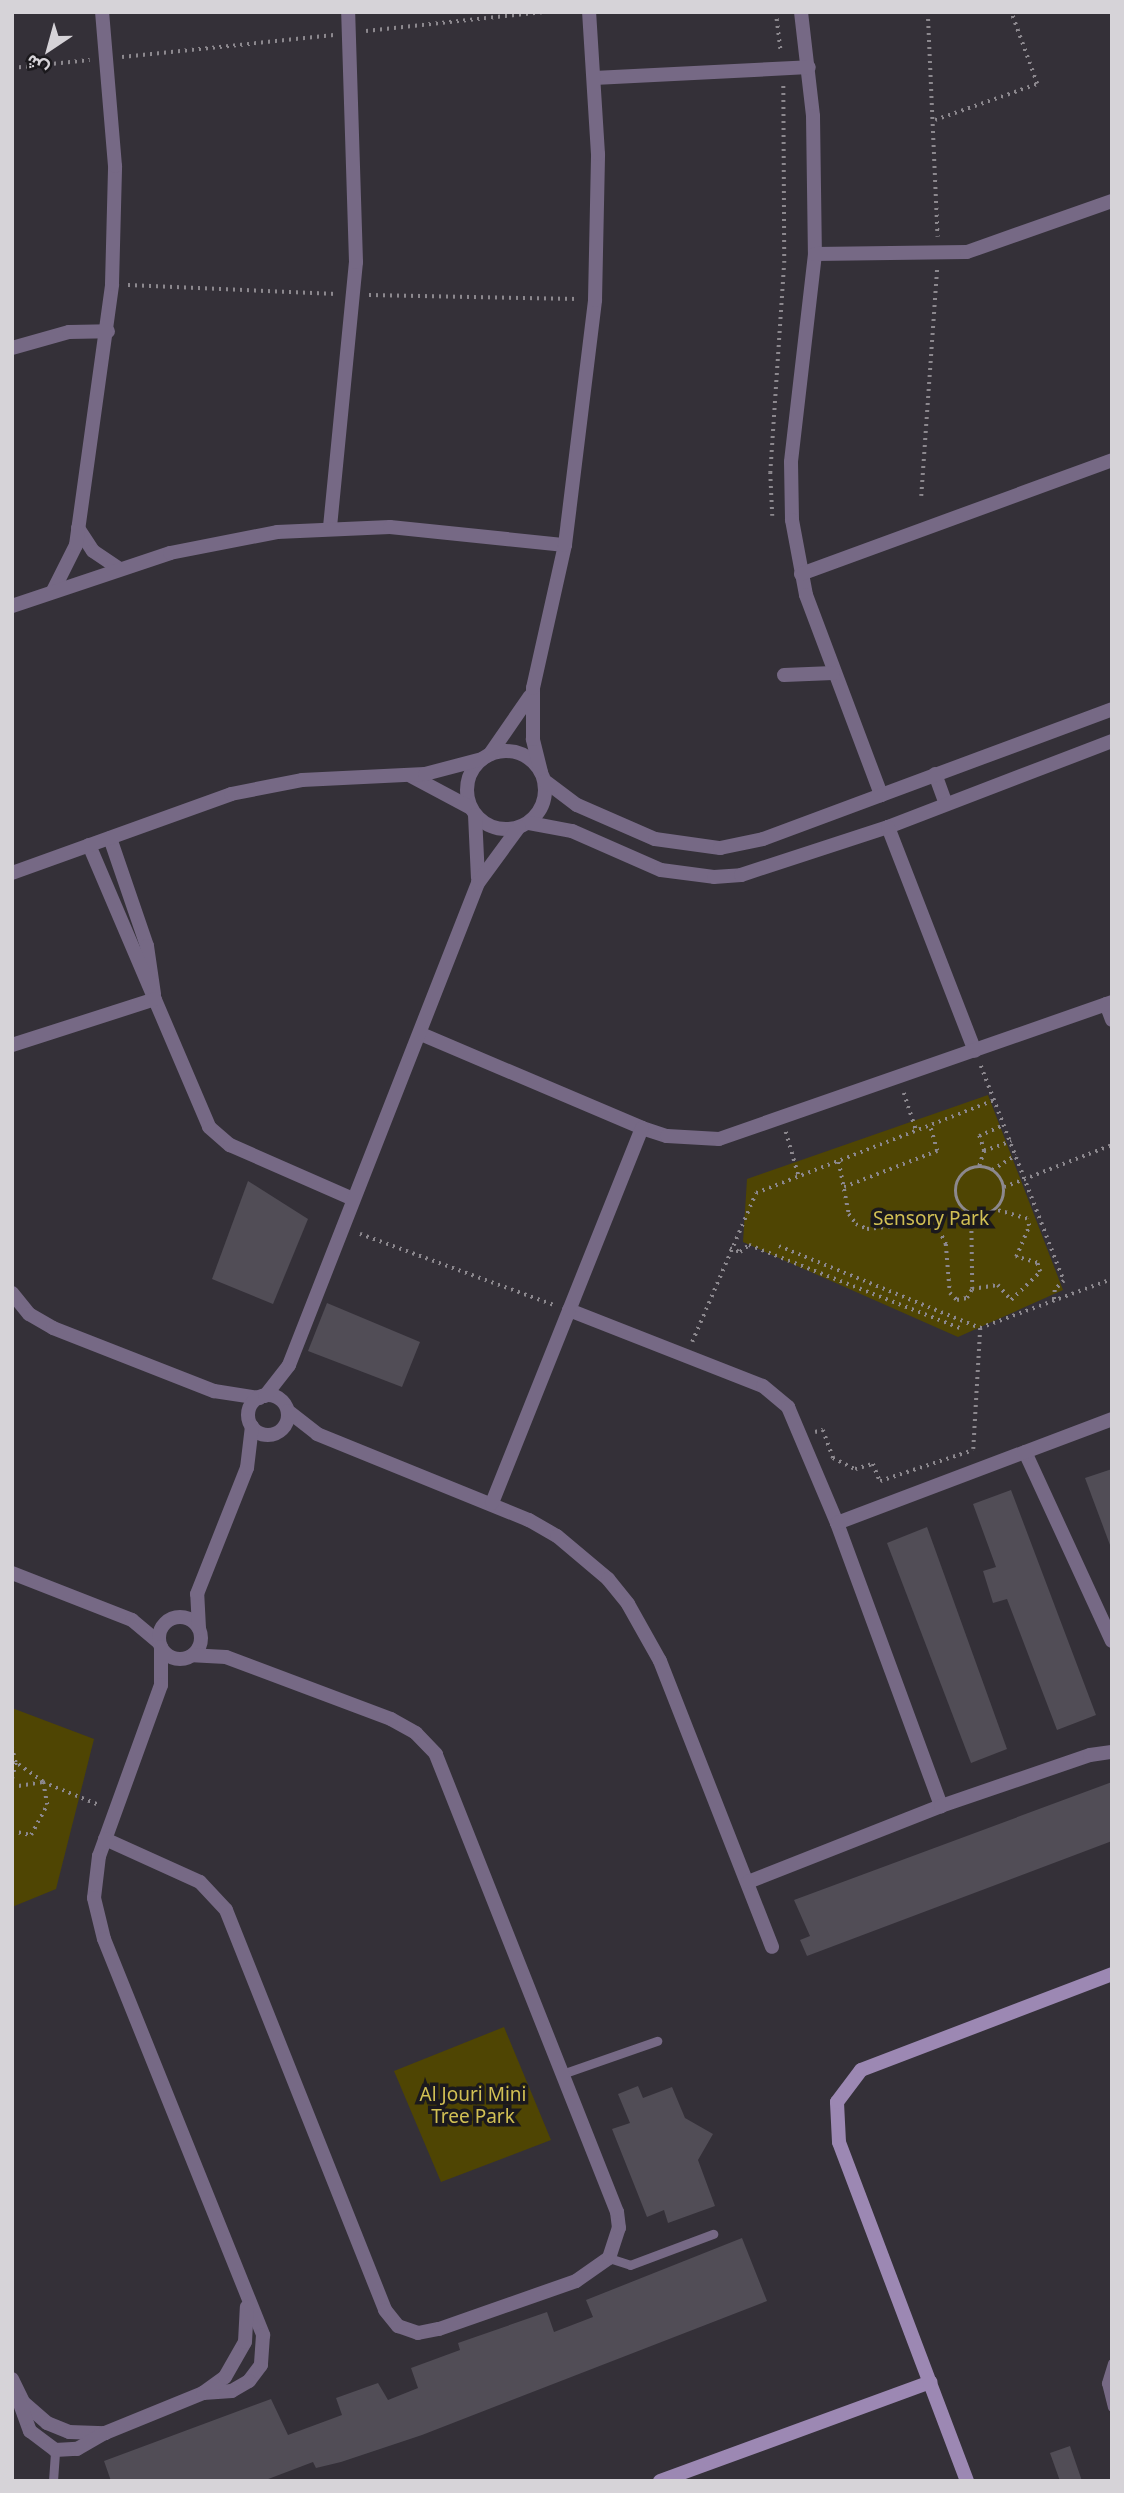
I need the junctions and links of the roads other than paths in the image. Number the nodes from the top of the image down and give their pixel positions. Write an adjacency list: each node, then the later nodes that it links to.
1 (102, 12): 9 (street)
2 (348, 12): 12 (street)
3 (589, 12): 6 (street)
4 (801, 12): 5 (street)
5 (809, 67): 6 (street); 8 (street)
6 (594, 78): 14 (street)
7 (1112, 201): 8 (street)
8 (815, 254): 16 (street)
9 (108, 331): 10 (street); 13 (street)
10 (12, 348)
11 (1112, 460): 16 (street)
12 (330, 527): 14 (street); 15 (street)
13 (78, 528): 15 (street); 17 (street)
14 (565, 545): 21 (street)
15 (118, 568): 17 (street)
16 (801, 574): 19 (street)
17 (53, 591): 18 (street)
18 (12, 606)
19 (833, 673): 20 (street); 28 (street)
20 (783, 675)
21 (533, 688): 24 (street); 27 (street)
22 (1112, 709): 25 (street)
23 (1112, 741): 29 (street)
24 (486, 756): 26 (street); 27 (street); 30 (street)
25 (936, 774): 28 (street); 29 (street)
26 (410, 776): 30 (street); 33 (street)
27 (543, 776): 28 (street); 31 (street)
28 (881, 795)
29 (946, 804): 32 (street)
30 (473, 811): 31 (street); 36 (street)
31 (524, 825): 32 (street); 36 (street)
32 (888, 827): 42 (street)
33 (110, 838): 34 (street); 37 (street)
34 (89, 845): 35 (street); 37 (street)
35 (12, 873)
36 (478, 883): 40 (street)
37 (155, 999): 41 (street); 44 (street)
38 (1109, 1003): 39 (street); 42 (street)
39 (1112, 1020)
40 (421, 1034): 43 (street); 44 (street)
41 (12, 1045)
42 (975, 1051): 43 (street)
43 (642, 1128): 46 (street)
44 (353, 1199): 47 (street)
45 (12, 1293): 48 (street)
46 (569, 1310): 57 (street); 58 (street)
47 (289, 1365): 49 (street); 50 (street)
48 (214, 1391): 49 (street); 52 (street)
49 (262, 1397): 50 (street); 52 (street)
50 (287, 1409): 53 (street); 54 (street)
51 (1112, 1419): 55 (street)
52 (251, 1423): 53 (street); 56 (street)
53 (277, 1433): 54 (street); 56 (street)
54 (317, 1434): 57 (street)
55 (1025, 1452): 58 (street); 64 (street)
56 (247, 1468): 60 (street)
57 (492, 1503): 74 (street)
58 (837, 1523): 72 (street)
59 (12, 1573): 62 (street)
60 (197, 1594): 61 (street); 63 (street)
61 (170, 1619): 62 (street); 63 (street); 65 (street)
62 (132, 1620): 65 (street)
63 (200, 1631): 66 (street); 67 (street)
64 (1112, 1641)
65 (160, 1645): 66 (street); 68 (street)
66 (191, 1656): 67 (street); 68 (street)
67 (226, 1657): 78 (street)
68 (161, 1685): 73 (street)
69 (1112, 1742): 71 (street)
70 (1112, 1752): 71 (street)
71 (1090, 1755): 72 (street)
72 (941, 1806): 74 (street)
73 (105, 1839): 80 (street); 81 (street)
74 (748, 1882): 75 (street)
75 (772, 1947)
76 (1112, 1974): 84 (street)
77 (657, 2041): 78 (lane)
78 (562, 2074): 80 (street)
79 (713, 2234): 80 (lane)
80 (609, 2258)
81 (246, 2302): 85 (street); 85 (street)
82 (1112, 2363): 87 (lane)
83 (12, 2379): 86 (street)
84 (930, 2382): 91 (street); 92 (street)
85 (203, 2393): 88 (street)
86 (19, 2396): 88 (street); 89 (street)
87 (1112, 2407)
88 (105, 2433): 89 (street)
89 (55, 2450): 90 (lane)
90 (53, 2481)
91 (660, 2481)
92 (967, 2481)

